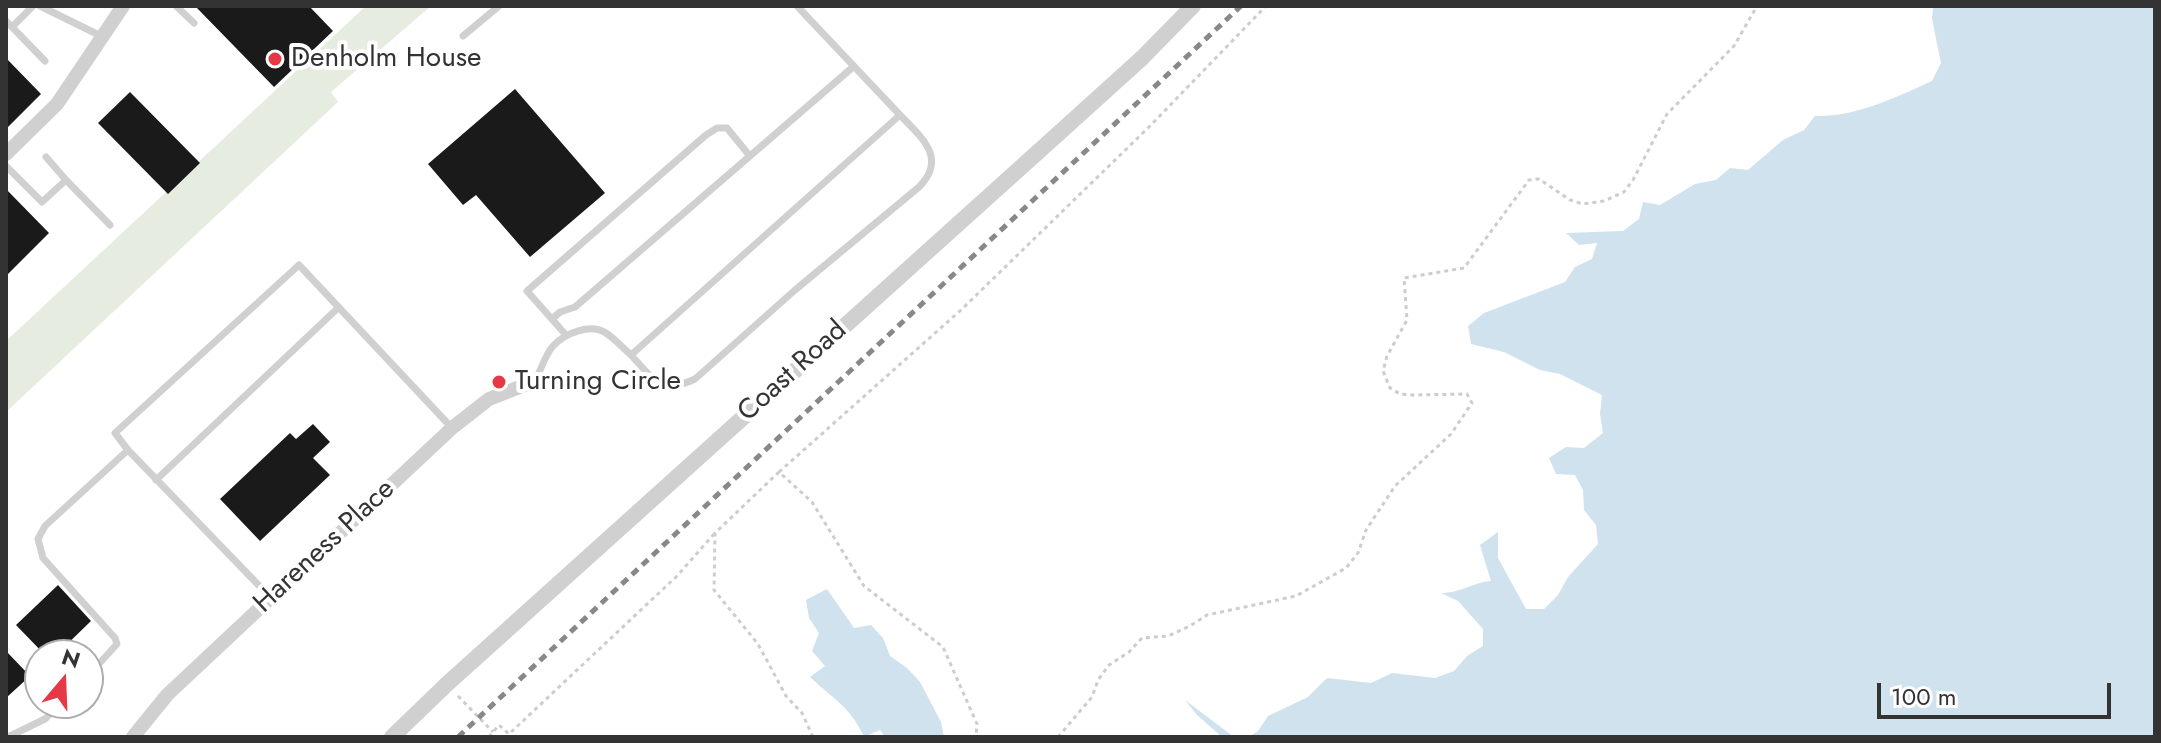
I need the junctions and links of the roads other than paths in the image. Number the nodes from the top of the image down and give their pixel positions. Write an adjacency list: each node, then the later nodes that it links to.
1 (33, 6): 9 (lane)
2 (40, 6): 10 (lane)
3 (123, 6): 10 (street)
4 (176, 6): 8 (lane)
5 (499, 6): 11 (lane)
6 (797, 6): 13 (lane)
7 (1193, 6): 34 (street, Coast Road)
8 (194, 23)
9 (9, 24): 12 (lane)
10 (101, 36): 15 (street)
11 (463, 36)
12 (45, 61)
13 (853, 67): 14 (lane); 16 (lane)
14 (900, 115): 24 (lane); 24 (lane)
15 (6, 154)
16 (749, 155): 22 (lane); 22 (lane)
17 (46, 157): 19 (lane)
18 (6, 166): 19 (lane)
19 (66, 180): 20 (lane)
20 (110, 225)
21 (339, 307): 26 (lane); 27 (lane); 28 (lane)
22 (552, 319): 23 (lane)
23 (566, 335): 24 (lane); 25 (lane)
24 (631, 355)
25 (535, 381): 26 (street, Hareness Place)
26 (452, 428): 29 (street, Hareness Place)
27 (128, 450): 28 (lane); 30 (lane)
28 (156, 480): 29 (lane)
29 (272, 599): 33 (street, Hareness Place)
30 (104, 659)
31 (45, 719): 32 (lane)
32 (8, 737)
33 (133, 737)
34 (392, 737)

